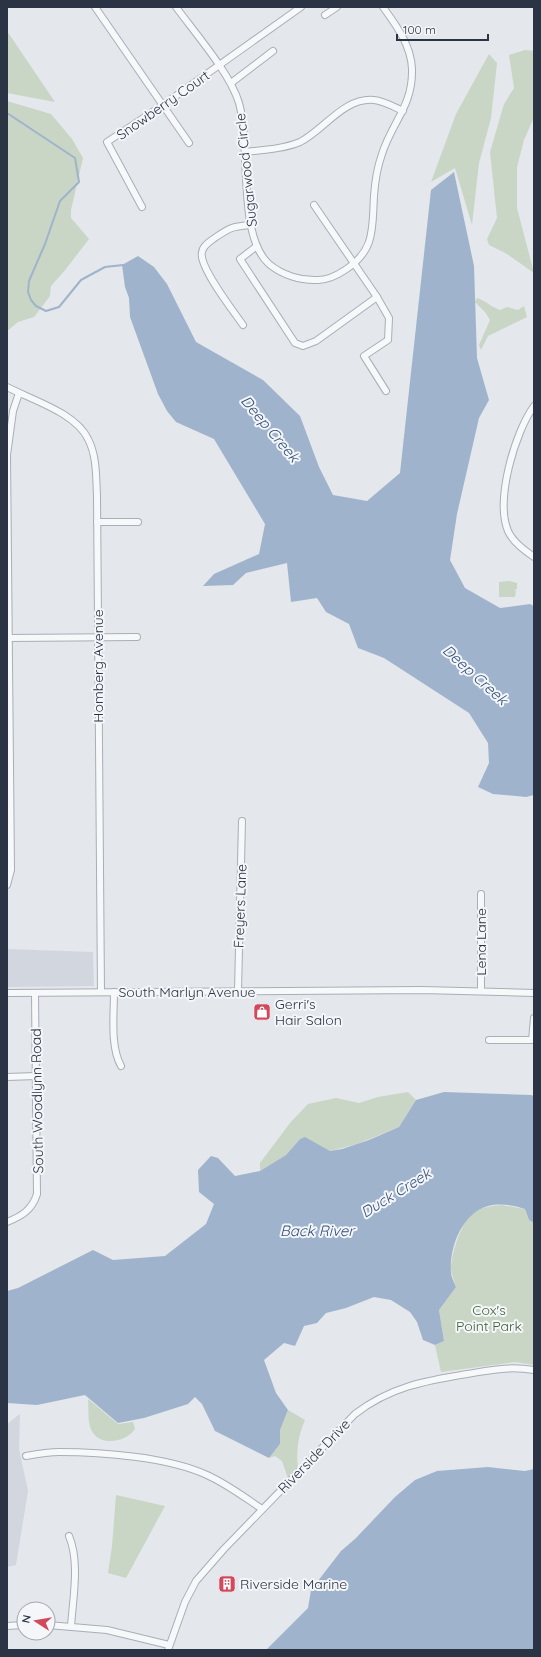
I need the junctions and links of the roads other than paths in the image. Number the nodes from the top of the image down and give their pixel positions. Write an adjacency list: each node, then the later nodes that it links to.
1 (95, 7): 10 (street)
2 (176, 7): 8 (street, Sugarwood Circle)
3 (301, 7): 8 (street, Snowberry Court)
4 (337, 7): 6 (street)
5 (384, 7): 11 (street, Sugarwood Circle)
6 (325, 15)
7 (273, 51): 9 (street)
8 (219, 66): 9 (street, Sugarwood Circle); 10 (street, Snowberry Court)
9 (231, 83): 13 (street, Sugarwood Circle)
10 (163, 105): 12 (street); 15 (street, Snowberry Court)
11 (403, 111): 13 (street); 18 (street, Sugarwood Circle)
12 (189, 143)
13 (245, 152): 16 (street, Sugarwood Circle)
14 (314, 205): 18 (street)
15 (142, 207)
16 (250, 225): 17 (street, Sugarwood Circle); 20 (street)
17 (257, 246): 18 (street, Sugarwood Circle); 19 (street)
18 (354, 264): 19 (street)
19 (377, 298): 22 (street)
20 (243, 325)
21 (7, 387): 23 (street, Homberg Avenue)
22 (386, 391)
23 (19, 393): 25 (street, Homberg Avenue); 29 (street)
24 (534, 406): 27 (street)
25 (97, 522): 26 (street); 30 (street, Homberg Avenue)
26 (138, 522)
27 (534, 557)
28 (137, 637): 30 (street)
29 (8, 638): 30 (street); 32 (street)
30 (98, 638): 36 (street, Homberg Avenue)
31 (242, 821): 34 (street, Freyers Lane)
32 (7, 885)
33 (481, 894): 35 (street, Lena Lane)
34 (238, 991): 35 (street, South Marlyn Avenue); 37 (street, South Marlyn Avenue)
35 (482, 991): 40 (street, South Marlyn Avenue)
36 (101, 992): 37 (street, South Marlyn Avenue); 39 (street, South Marlyn Avenue)
37 (114, 992): 44 (street)
38 (7, 993): 39 (street, South Marlyn Avenue)
39 (35, 993): 45 (street, South Woodlynn Road)
40 (534, 993)
41 (534, 1018): 43 (street)
42 (489, 1040): 43 (street)
43 (533, 1040)
44 (121, 1066)
45 (36, 1076): 46 (street); 47 (street, South Woodlynn Road)
46 (7, 1077)
47 (7, 1222)
48 (534, 1370): 50 (street, Riverside Drive)
49 (26, 1456): 50 (street)
50 (262, 1509): 54 (street, Riverside Drive)
51 (70, 1536): 53 (street)
52 (56, 1625): 53 (street)
53 (71, 1626): 54 (street)
54 (169, 1647)

